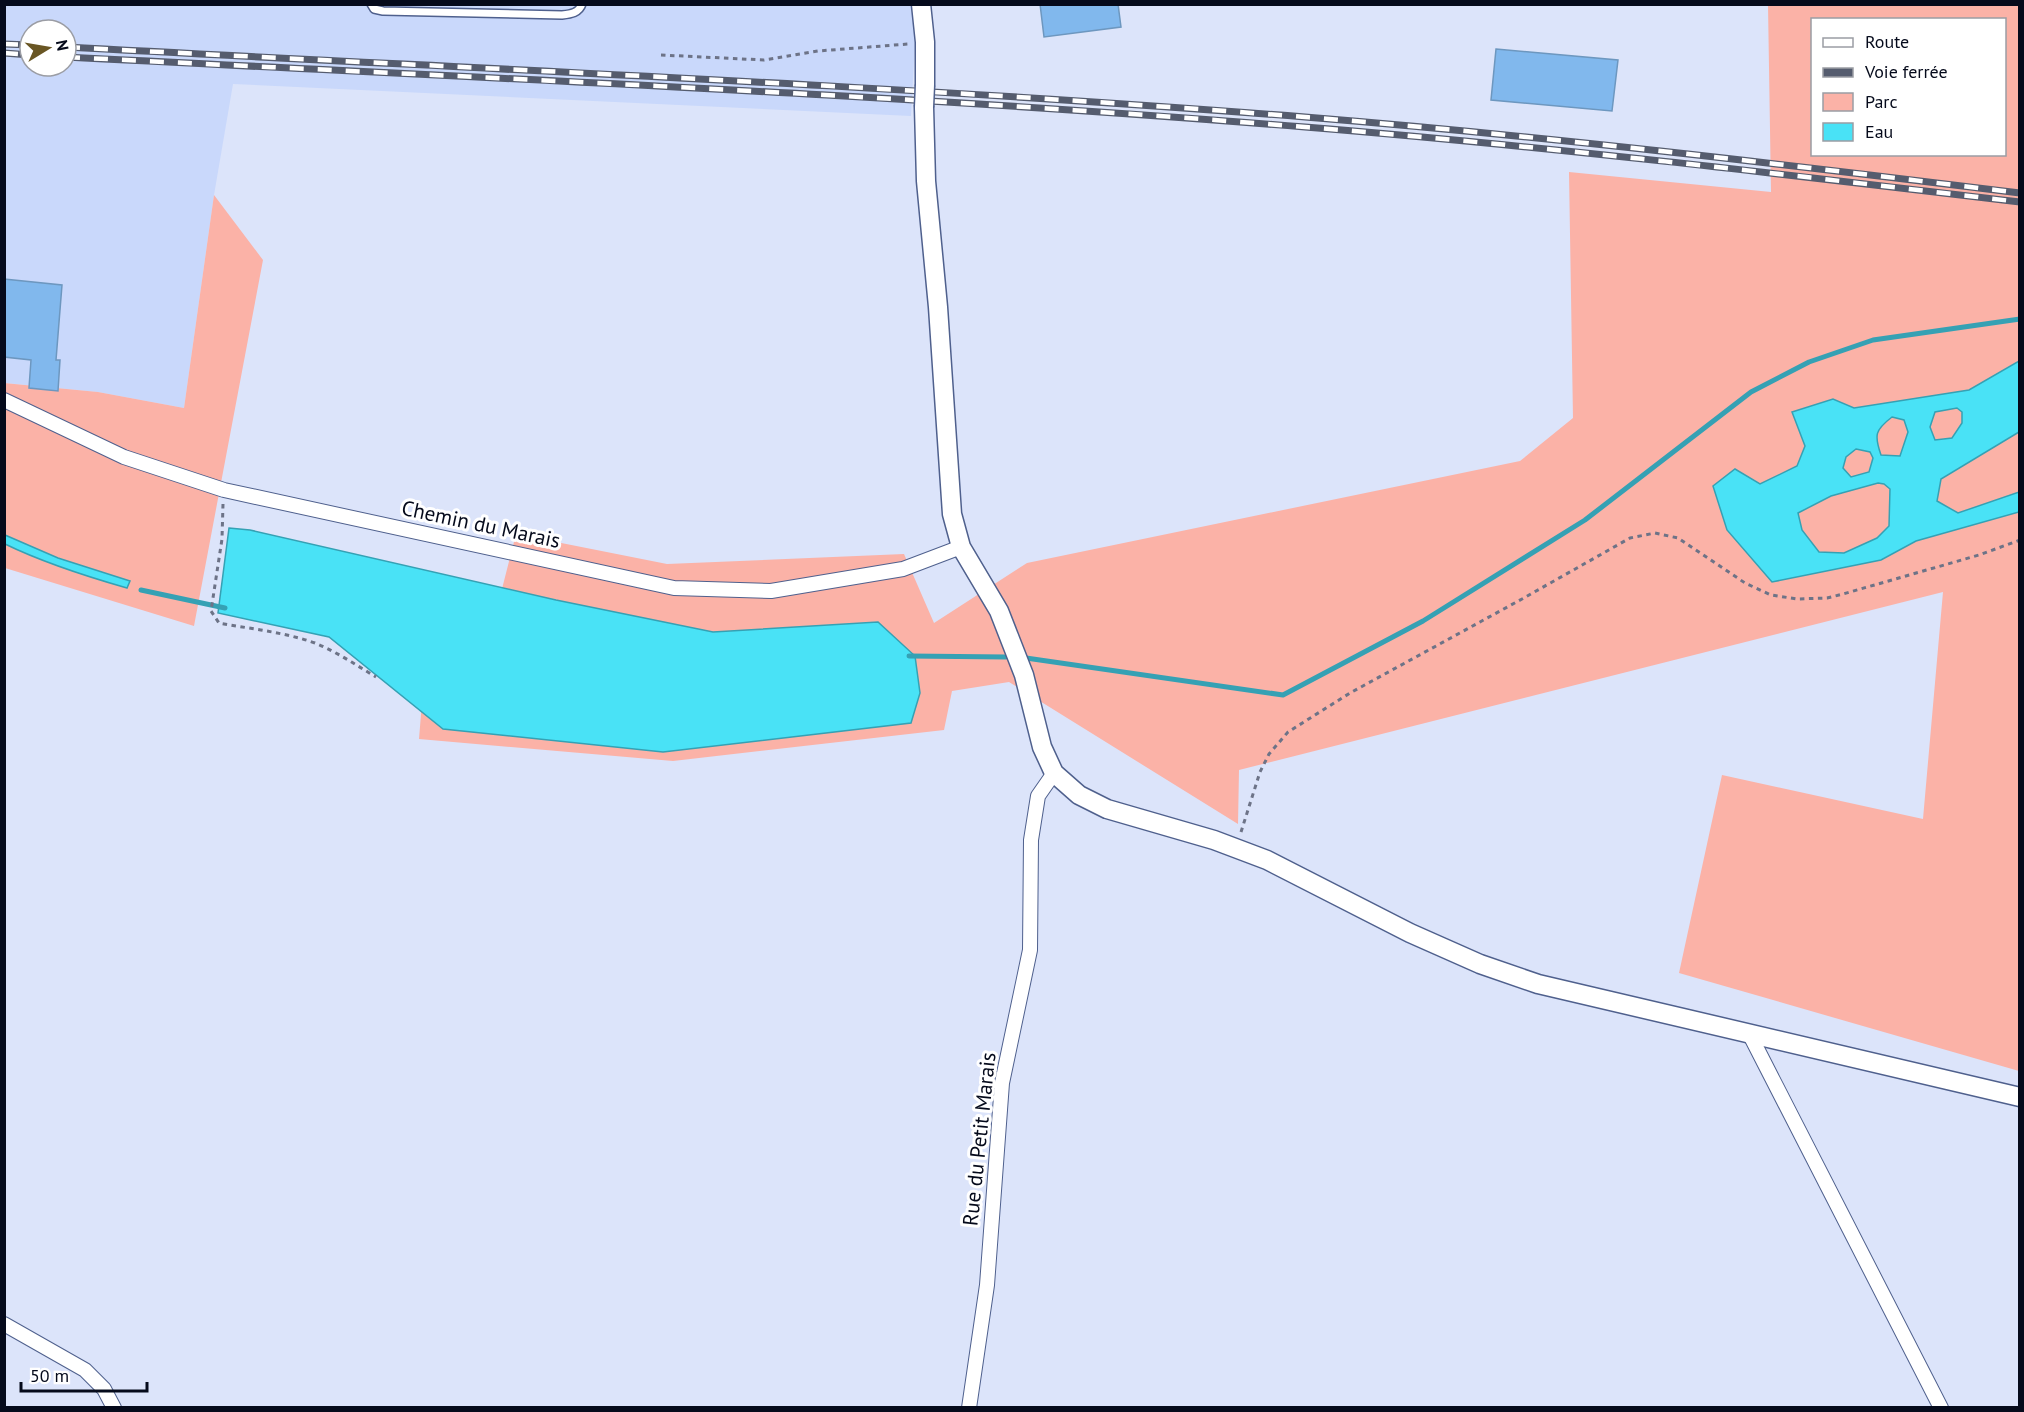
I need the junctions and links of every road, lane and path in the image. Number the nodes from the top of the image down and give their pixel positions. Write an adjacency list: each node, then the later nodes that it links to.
1 (371, 4): 2 (lane)
2 (582, 4)
3 (921, 4): 4 (street)
4 (925, 42): 5 (path); 9 (street, bridge)
5 (661, 55)
6 (4, 400): 7 (street, Chemin du Marais)
7 (224, 490): 9 (street, Chemin du Marais); 10 (path)
8 (2019, 540): 12 (path)
9 (961, 547): 11 (street)
10 (376, 677)
11 (1054, 773): 12 (street); 17 (street, Rue du Petit Marais)
12 (1236, 848): 13 (street)
13 (1750, 1035): 14 (street); 18 (street)
14 (2019, 1097)
15 (4, 1324): 16 (street)
16 (114, 1407)
17 (969, 1407)
18 (1941, 1407)

